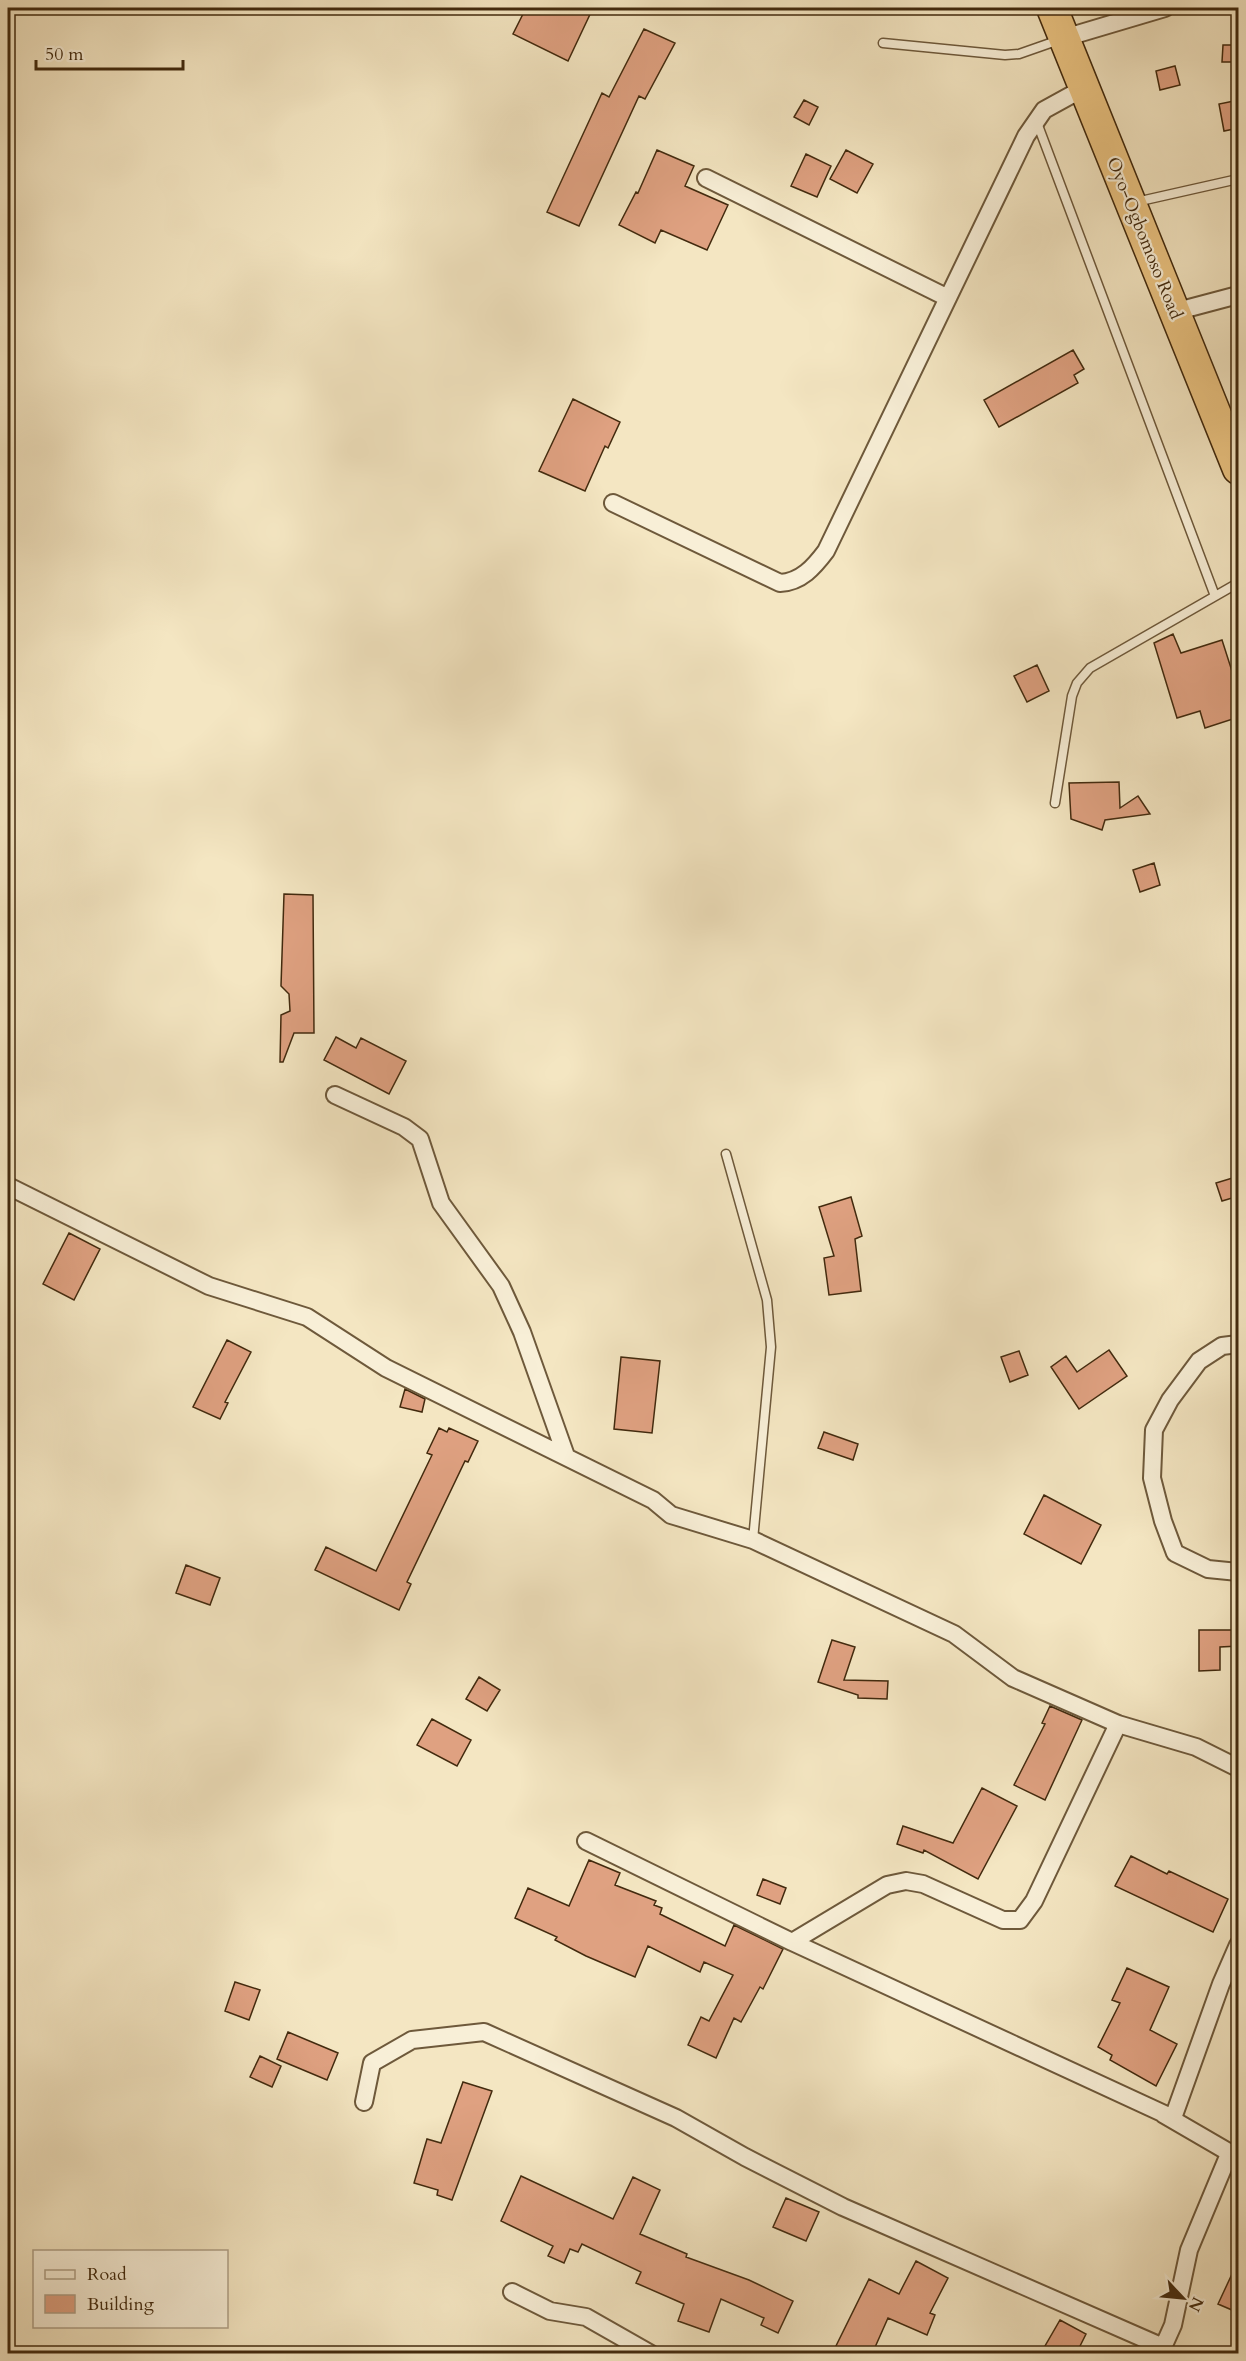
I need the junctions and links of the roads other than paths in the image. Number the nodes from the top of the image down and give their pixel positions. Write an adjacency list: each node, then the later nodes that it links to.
1 (1052, 8): 3 (highway, Oyo-Ogbomoso Road)
2 (1165, 8): 3 (street)
3 (1064, 38): 4 (lane); 5 (highway, Oyo-Ogbomoso Road)
4 (883, 43)
5 (1084, 88): 6 (street); 9 (highway, Oyo-Ogbomoso Road)
6 (1036, 119): 11 (street); 16 (lane)
7 (706, 178): 11 (street)
8 (1239, 179): 9 (lane)
9 (1133, 202): 12 (highway, Oyo-Ogbomoso Road)
10 (1239, 295): 12 (street)
11 (948, 298): 14 (street)
12 (1174, 312): 13 (highway, Oyo-Ogbomoso Road)
13 (1239, 469)
14 (613, 503)
15 (1239, 583): 16 (lane)
16 (1215, 597): 17 (lane)
17 (1055, 803)
18 (335, 1095): 22 (street)
19 (726, 1154): 23 (lane)
20 (8, 1186): 22 (street)
21 (1239, 1344): 24 (street)
22 (566, 1456): 23 (street)
23 (753, 1540): 25 (street)
24 (1239, 1572)
25 (1118, 1724): 26 (street); 28 (street)
26 (1239, 1768)
27 (586, 1840): 28 (street)
28 (792, 1942): 31 (street)
29 (1239, 1945): 31 (street)
30 (364, 2102): 34 (street)
31 (1157, 2111): 32 (street)
32 (1234, 2156): 34 (street)
33 (512, 2292): 35 (street)
34 (1162, 2350)
35 (651, 2354)

